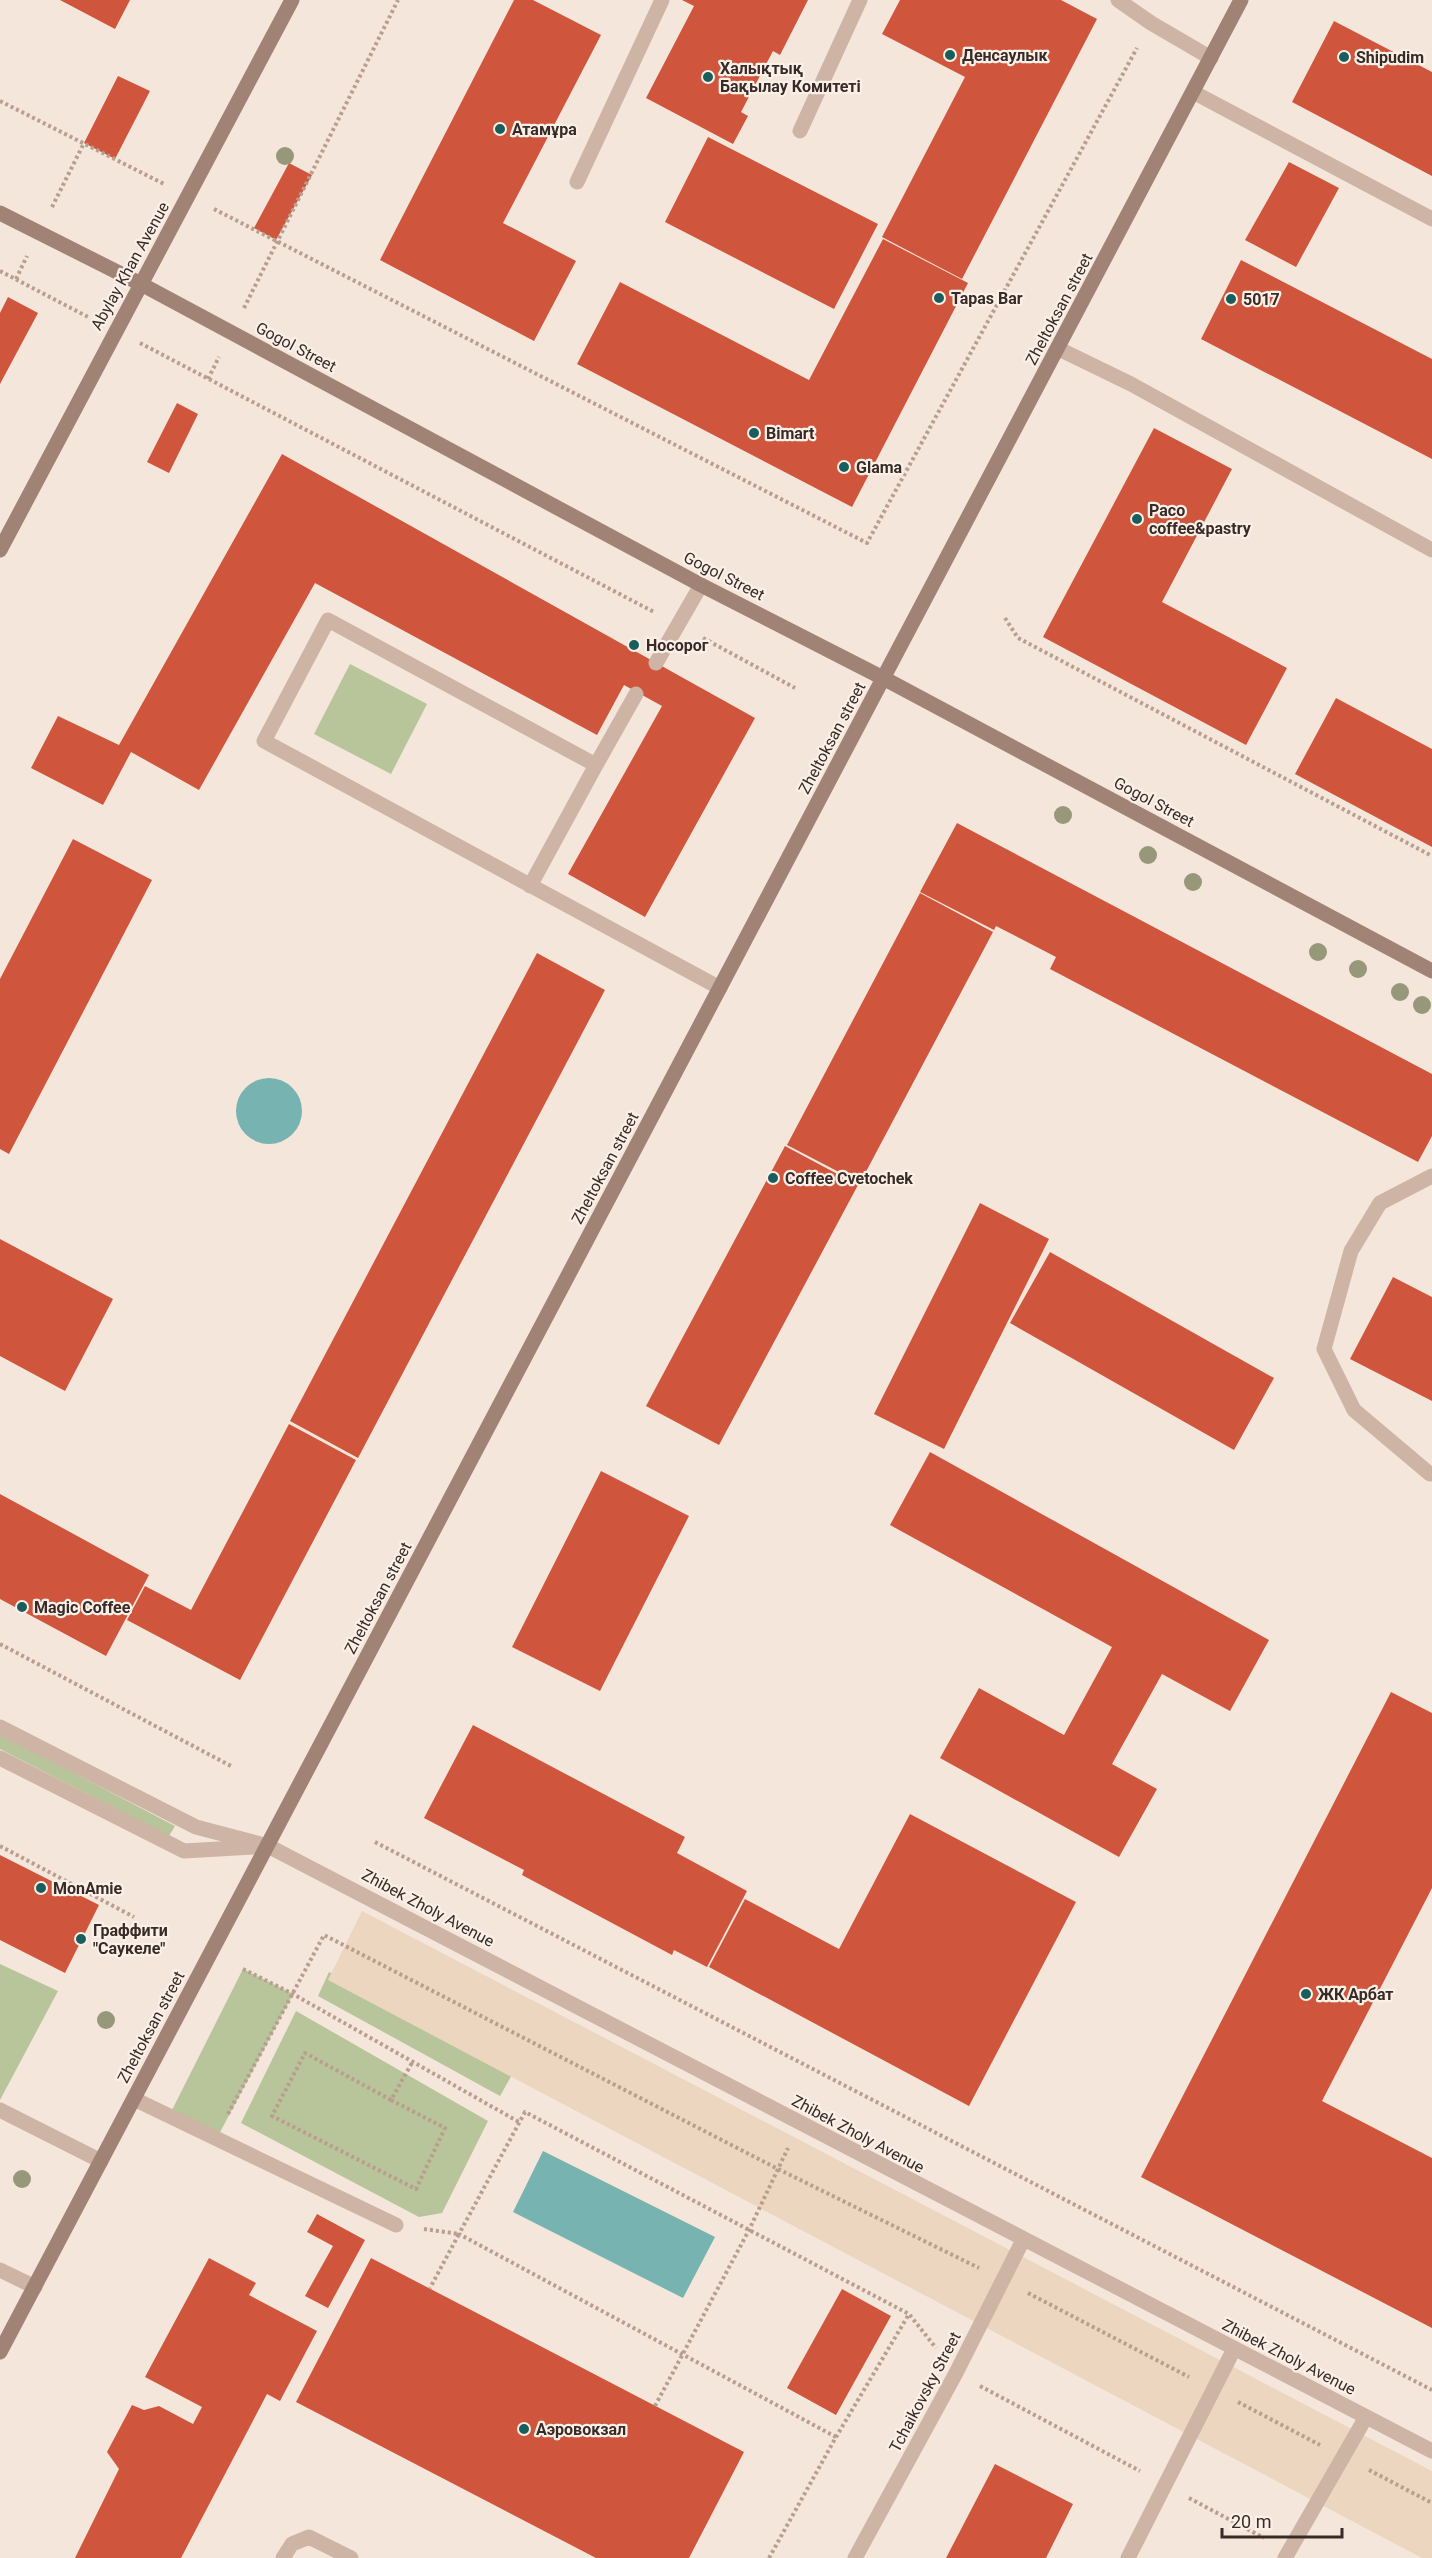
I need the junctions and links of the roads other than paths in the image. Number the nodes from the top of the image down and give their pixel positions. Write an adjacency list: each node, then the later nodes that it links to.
1 (292, 0): 12 (main road, Abylay Khan Avenue)
2 (662, 0): 9 (street)
3 (860, 0): 8 (street)
4 (1118, 0): 6 (street)
5 (1242, 0): 6 (main road, Zheltoksan street)
6 (1211, 58): 7 (main road, Zheltoksan street)
7 (1193, 92): 11 (street); 13 (main road, Zheltoksan street)
8 (800, 131)
9 (577, 182)
10 (0, 213): 12 (main road, Gogol Street)
11 (1432, 219)
12 (141, 284): 14 (main road, Abylay Khan Avenue); 16 (main road, Gogol Street)
13 (1059, 349): 15 (street); 18 (main road, Zheltoksan street)
14 (0, 550)
15 (1432, 550)
16 (701, 585): 17 (street); 18 (main road, Gogol Street)
17 (656, 663)
18 (885, 679): 22 (main road, Gogol Street); 23 (main road, Zheltoksan street)
19 (636, 694): 20 (street)
20 (596, 765): 21 (street); 21 (street)
21 (530, 886): 23 (street)
22 (1432, 970)
23 (720, 988): 28 (main road, Zheltoksan street)
24 (1432, 1176): 25 (street)
25 (1430, 1474)
26 (0, 1727): 28 (street, Zhibek Zholy Avenue)
27 (0, 1758): 28 (street, Zhibek Zholy Avenue)
28 (268, 1846): 29 (main road, Zheltoksan street); 33 (street, Zhibek Zholy Avenue)
29 (134, 2099): 31 (main road, Zheltoksan street); 32 (street)
30 (0, 2110): 31 (street)
31 (101, 2161): 35 (main road, Zheltoksan street)
32 (396, 2225)
33 (1023, 2240): 36 (street, Zhibek Zholy Avenue); 43 (street, Tchaikovsky Street)
34 (0, 2270): 35 (street)
35 (35, 2287): 37 (main road, Zheltoksan street)
36 (1234, 2349): 38 (street, Zhibek Zholy Avenue); 44 (street)
37 (0, 2352)
38 (1366, 2417): 39 (street, Zhibek Zholy Avenue); 40 (street)
39 (1432, 2451)
40 (1287, 2554)
41 (283, 2558): 42 (street)
42 (351, 2558)
43 (855, 2558)
44 (1128, 2558)

